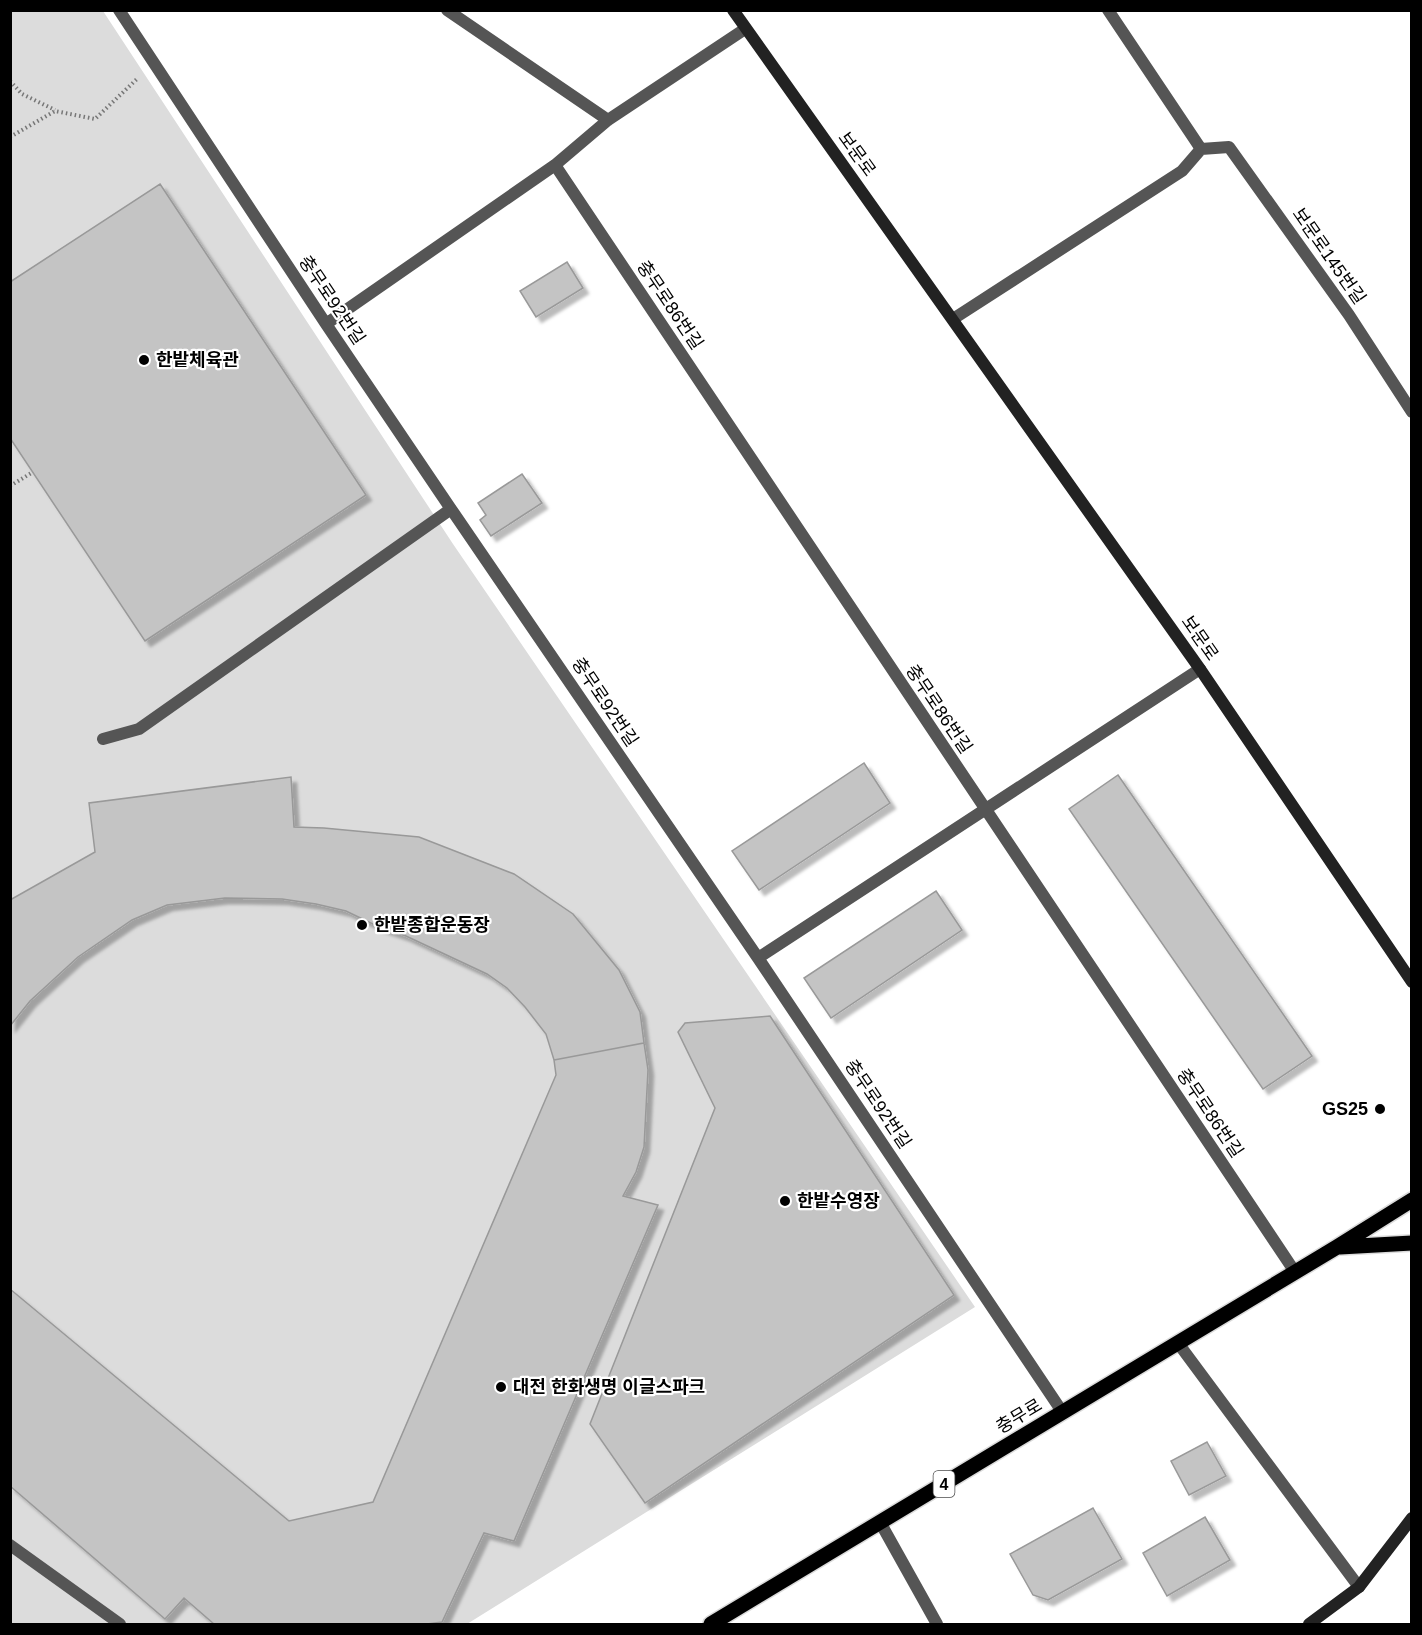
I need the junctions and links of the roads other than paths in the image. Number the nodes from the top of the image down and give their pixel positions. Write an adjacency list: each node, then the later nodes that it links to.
1 (118, 10): 10 (street, 충무로92번길)
2 (447, 10): 6 (street)
3 (733, 10): 5 (main road, 보문로)
4 (1108, 10): 7 (street)
5 (745, 29): 6 (street); 9 (main road, 보문로)
6 (608, 120): 8 (street)
7 (1200, 149): 9 (street); 11 (street, 보문로145번길)
8 (555, 165): 10 (street); 15 (street, 충무로86번길)
9 (953, 319): 13 (main road, 보문로)
10 (326, 324): 12 (street, 충무로92번길)
11 (1412, 412)
12 (451, 509): 14 (street); 16 (street, 충무로92번길)
13 (1200, 669): 15 (street); 17 (main road, 보문로)
14 (103, 739)
15 (986, 810): 16 (street); 21 (street, 충무로86번길)
16 (758, 958): 23 (street, 충무로92번길)
17 (1412, 982)
18 (1412, 1200): 20 (main road, 충무로 / 4)
19 (1412, 1243): 20 (main road)
20 (1337, 1247): 21 (main road, 충무로 / 4)
21 (1295, 1272): 22 (main road, 충무로 / 4)
22 (1178, 1343): 23 (main road, 충무로 / 4); 27 (street)
23 (1063, 1413): 25 (main road, 충무로 / 4)
24 (1412, 1518): 27 (main road)
25 (880, 1522): 29 (main road, 충무로 / 4); 30 (street)
26 (10, 1545): 28 (street)
27 (1359, 1587): 31 (main road)
28 (120, 1624)
29 (711, 1624)
30 (937, 1624)
31 (1309, 1624)

